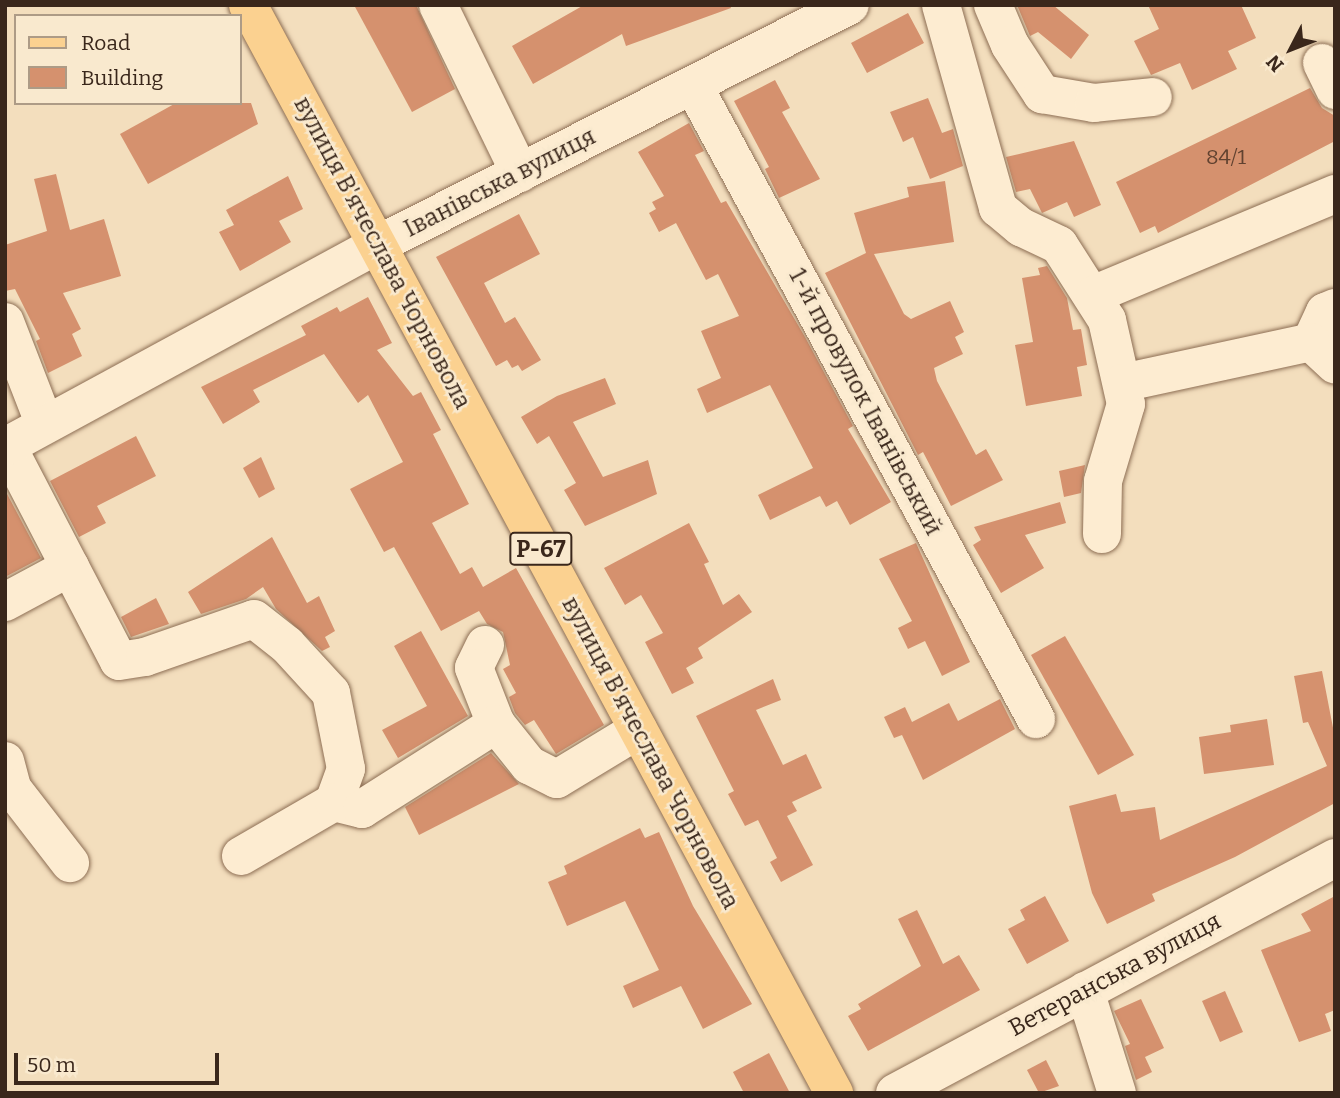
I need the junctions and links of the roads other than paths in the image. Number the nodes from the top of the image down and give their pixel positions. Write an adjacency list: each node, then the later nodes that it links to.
1 (248, 5): 10 (main road, вулиця В'ячеслава Чорновола / Р-67)
2 (438, 5): 8 (street)
3 (850, 5): 6 (street, Іванівська вулиця)
4 (941, 5): 11 (street)
5 (993, 5): 7 (street)
6 (694, 85): 8 (street, Іванівська вулиця); 22 (street, 1-й провулок Іванівський)
7 (1153, 97)
8 (520, 173): 10 (street, Іванівська вулиця)
9 (1335, 194): 11 (street)
10 (377, 245): 16 (street, Іванівська вулиця); 24 (main road, вулиця В'ячеслава Чорновола / Р-67)
11 (1095, 294): 15 (street)
12 (1335, 308): 14 (street)
13 (5, 322): 16 (street)
14 (1323, 353): 15 (street)
15 (1122, 383): 18 (street)
16 (45, 425): 17 (street, Іванівська вулиця)
17 (6, 447): 19 (street)
18 (1102, 534)
19 (70, 567): 20 (street); 26 (street)
20 (5, 602)
21 (485, 645): 23 (street)
22 (1036, 719)
23 (496, 724): 24 (street); 26 (street)
24 (638, 730): 31 (main road, вулиця В'ячеслава Чорновола / Р-67)
25 (5, 761): 29 (street)
26 (334, 802): 27 (street)
27 (241, 856)
28 (1335, 858): 30 (street, Ветеранська вулиця)
29 (70, 863)
30 (1085, 991): 32 (street, Ветеранська вулиця); 33 (street)
31 (834, 1093)
32 (895, 1093)
33 (1116, 1093)

